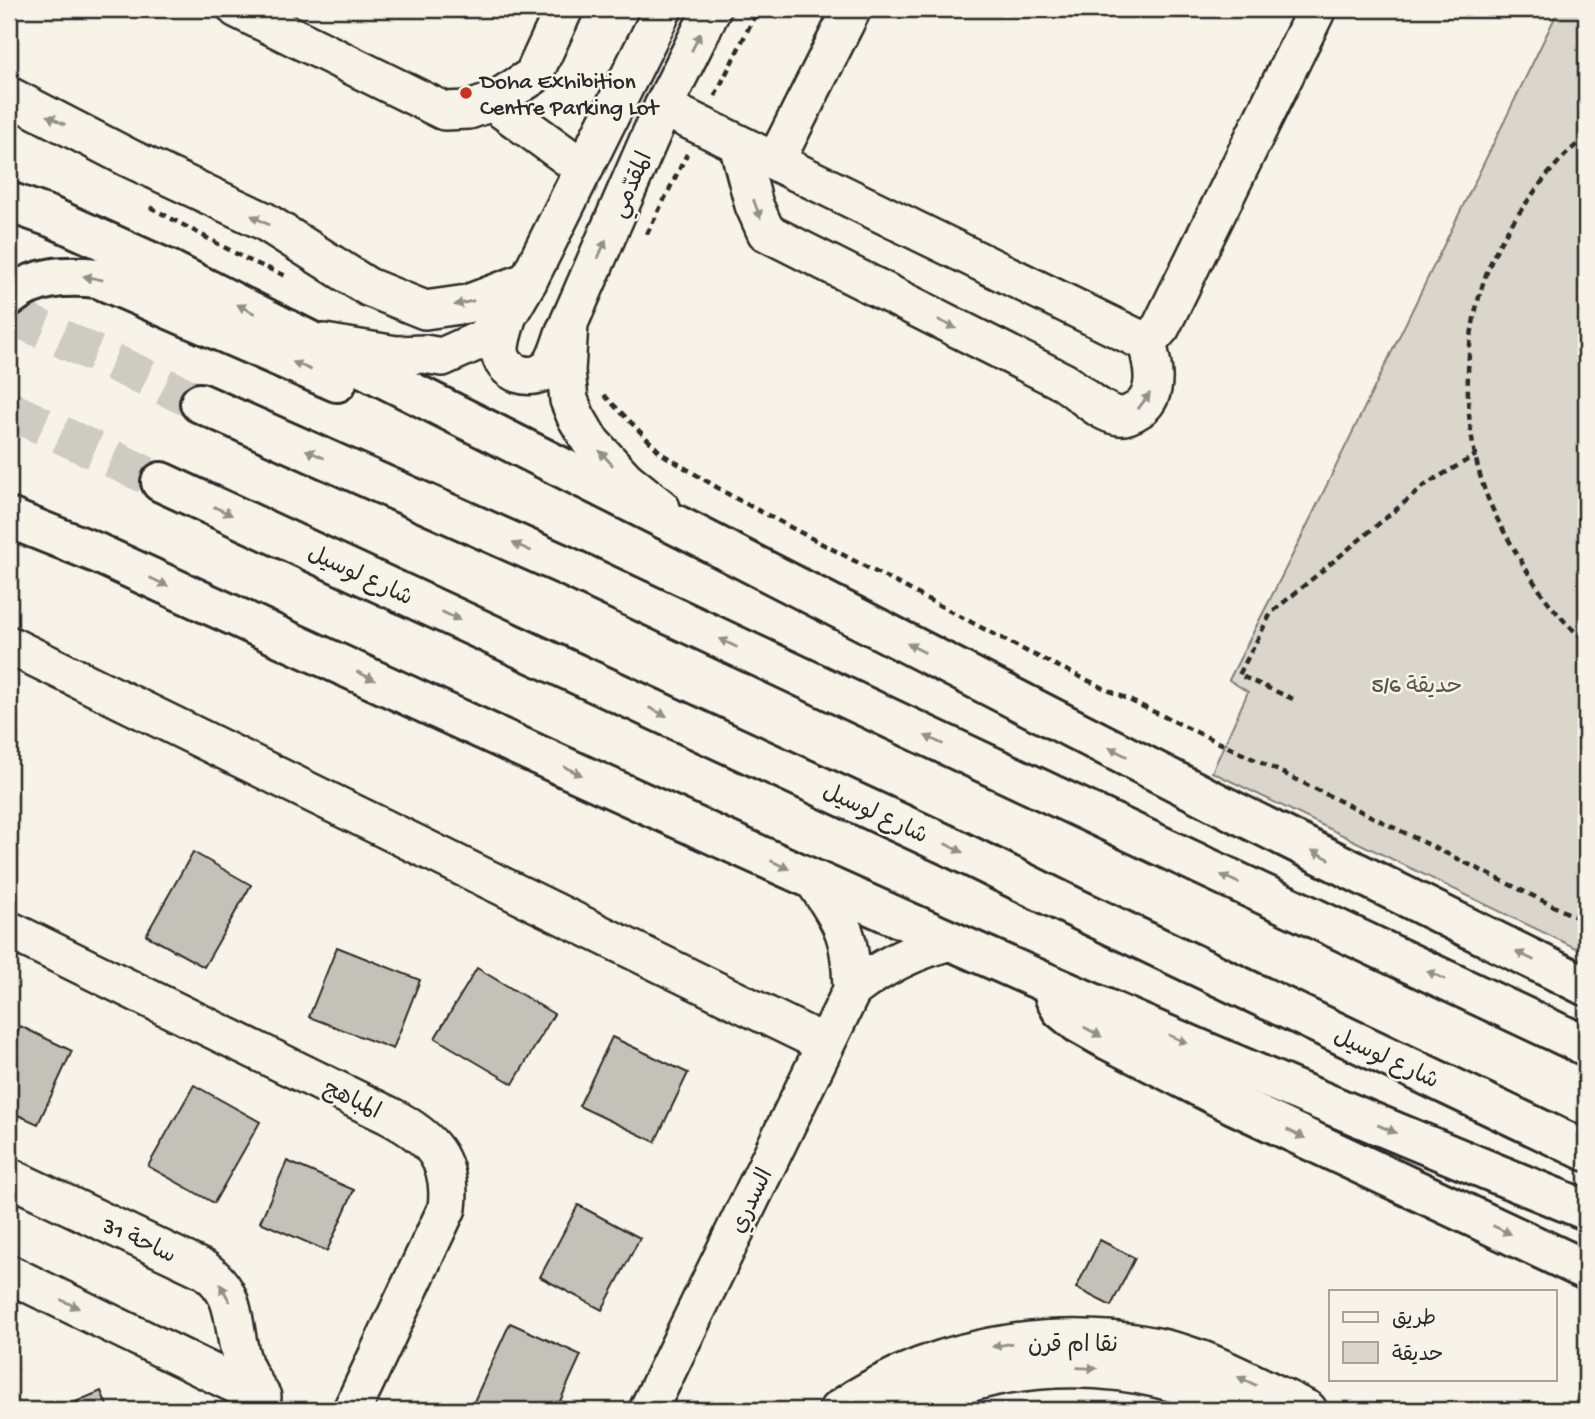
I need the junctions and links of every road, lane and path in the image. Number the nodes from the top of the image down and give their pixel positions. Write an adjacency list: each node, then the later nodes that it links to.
1 (237, 9): 9 (street)
2 (564, 9): 9 (street)
3 (663, 9): 15 (street, المقدّمي)
4 (712, 9): 10 (street, المقدّمي, one-way to 4)
5 (758, 9): 11 (path)
6 (852, 9): 14 (street)
7 (1317, 9): 27 (street)
8 (9, 96): 22 (street, one-way to 8)
9 (492, 102): 15 (street)
10 (663, 107): 11 (street); 25 (street, المقدّمي, one-way to 10)
11 (701, 126): 13 (street); 20 (path)
12 (1586, 136): 31 (path)
13 (738, 144): 14 (street); 27 (street, one-way to 27)
14 (775, 162): 27 (street)
15 (583, 169): 22 (street, المقدّمي)
16 (9, 174): 19 (highway)
17 (9, 202): 19 (highway)
18 (142, 202): 21 (path)
19 (51, 216): 26 (highway, one-way to 19)
20 (646, 235)
21 (296, 281)
22 (528, 281): 24 (street, المقدّمي)
23 (9, 297): 30 (highway, one-way to 23)
24 (507, 317): 25 (street, المقدّمي); 26 (street, المقدّمي)
25 (569, 323): 28 (street, المقدّمي)
26 (309, 340): 30 (highway)
27 (1147, 343)
28 (569, 400): 35 (street, المقدّمي, one-way to 28); 41 (path)
29 (200, 403): 48 (highway, one-way to 29)
30 (483, 428): 35 (highway)
31 (1476, 455): 37 (path); 39 (path)
32 (161, 482): 49 (highway, شارع لوسيل, one-way to 49)
33 (9, 490): 36 (highway)
34 (9, 517): 36 (highway)
35 (694, 534): 45 (highway, one-way to 35)
36 (97, 553): 40 (highway, one-way to 40)
37 (1586, 640)
38 (9, 645): 47 (street)
39 (1293, 699)
40 (814, 881): 43 (highway); 46 (street)
41 (1586, 922)
42 (9, 930): 57 (street, المباهج)
43 (952, 941): 44 (highway); 46 (street, السدري)
44 (1048, 983): 51 (highway, one-way to 51); 52 (highway, one-way to 52)
45 (1586, 986)
46 (852, 990): 47 (street, السدري)
47 (825, 1044): 58 (street, السدري)
48 (1586, 1046)
49 (1586, 1151)
50 (9, 1177): 54 (street, ساحة 31, one-way to 50)
51 (1586, 1210)
52 (1586, 1270)
53 (9, 1274): 55 (street, ساحة 31, one-way to 55)
54 (237, 1333): 55 (street); 56 (street, ساحة 31)
55 (186, 1360): 56 (street, ساحة 31)
56 (275, 1404)
57 (352, 1410)
58 (648, 1410)
59 (838, 1410): 62 (street, نقا ام قرن, one-way to 59)
60 (902, 1410): 61 (street, نقا ام قرن, one-way to 61)
61 (1247, 1410)
62 (1308, 1410)

